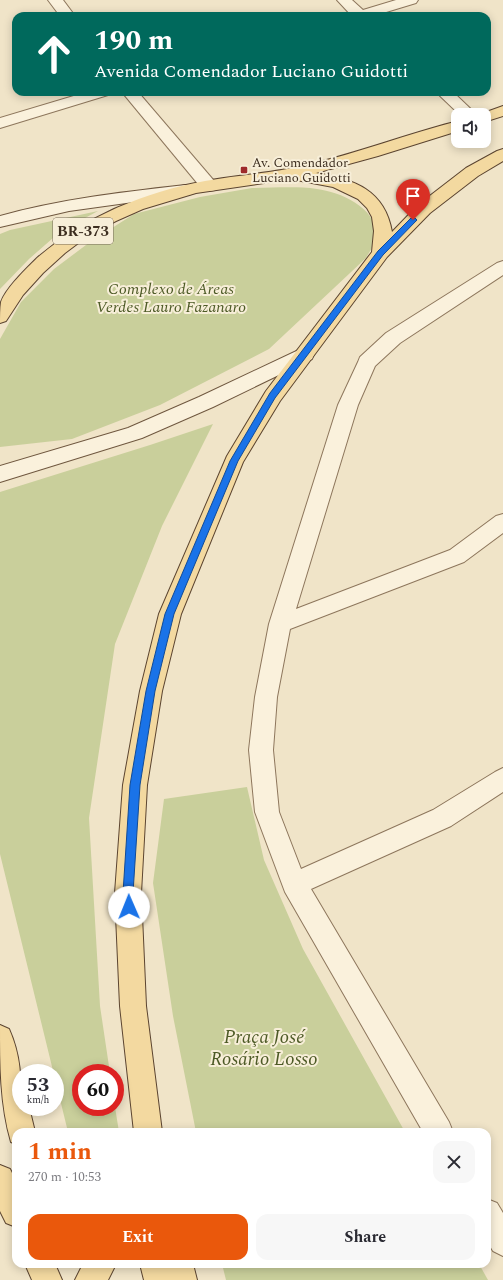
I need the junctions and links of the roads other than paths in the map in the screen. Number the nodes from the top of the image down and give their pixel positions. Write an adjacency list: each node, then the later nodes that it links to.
1 (55, 0): 4 (street)
2 (344, 0): 5 (street)
3 (411, 0): 6 (street)
4 (65, 12)
5 (356, 12)
6 (373, 12)
7 (90, 96): 13 (street)
8 (133, 96): 17 (street)
9 (448, 96): 10 (street)
10 (461, 108)
11 (503, 111): 12 (main road)
12 (491, 115)
13 (0, 123)
14 (451, 128): 16 (main road, BR-373)
15 (503, 154): 19 (main road)
16 (286, 175): 17 (main road, BR-373); 19 (main road)
17 (202, 187): 18 (street); 21 (main road, BR-373)
18 (0, 222)
19 (381, 253): 22 (main road)
20 (503, 267): 25 (street)
21 (0, 317)
22 (305, 354): 23 (street); 30 (main road)
23 (0, 474)
24 (503, 522): 25 (street)
25 (280, 624): 27 (street)
26 (503, 779): 27 (street)
27 (294, 884): 31 (street)
28 (0, 1038): 29 (main road)
29 (20, 1128)
30 (148, 1128)
31 (437, 1128)
32 (0, 1179): 33 (main road)
33 (12, 1204)
34 (491, 1220): 35 (street)
35 (503, 1241)
36 (42, 1268): 41 (main road)
37 (51, 1268): 42 (main road)
38 (98, 1268): 43 (main road)
39 (156, 1268): 44 (main road)
40 (179, 1268): 45 (main road)
41 (47, 1280)
42 (53, 1280)
43 (90, 1280)
44 (159, 1280)
45 (182, 1280)

